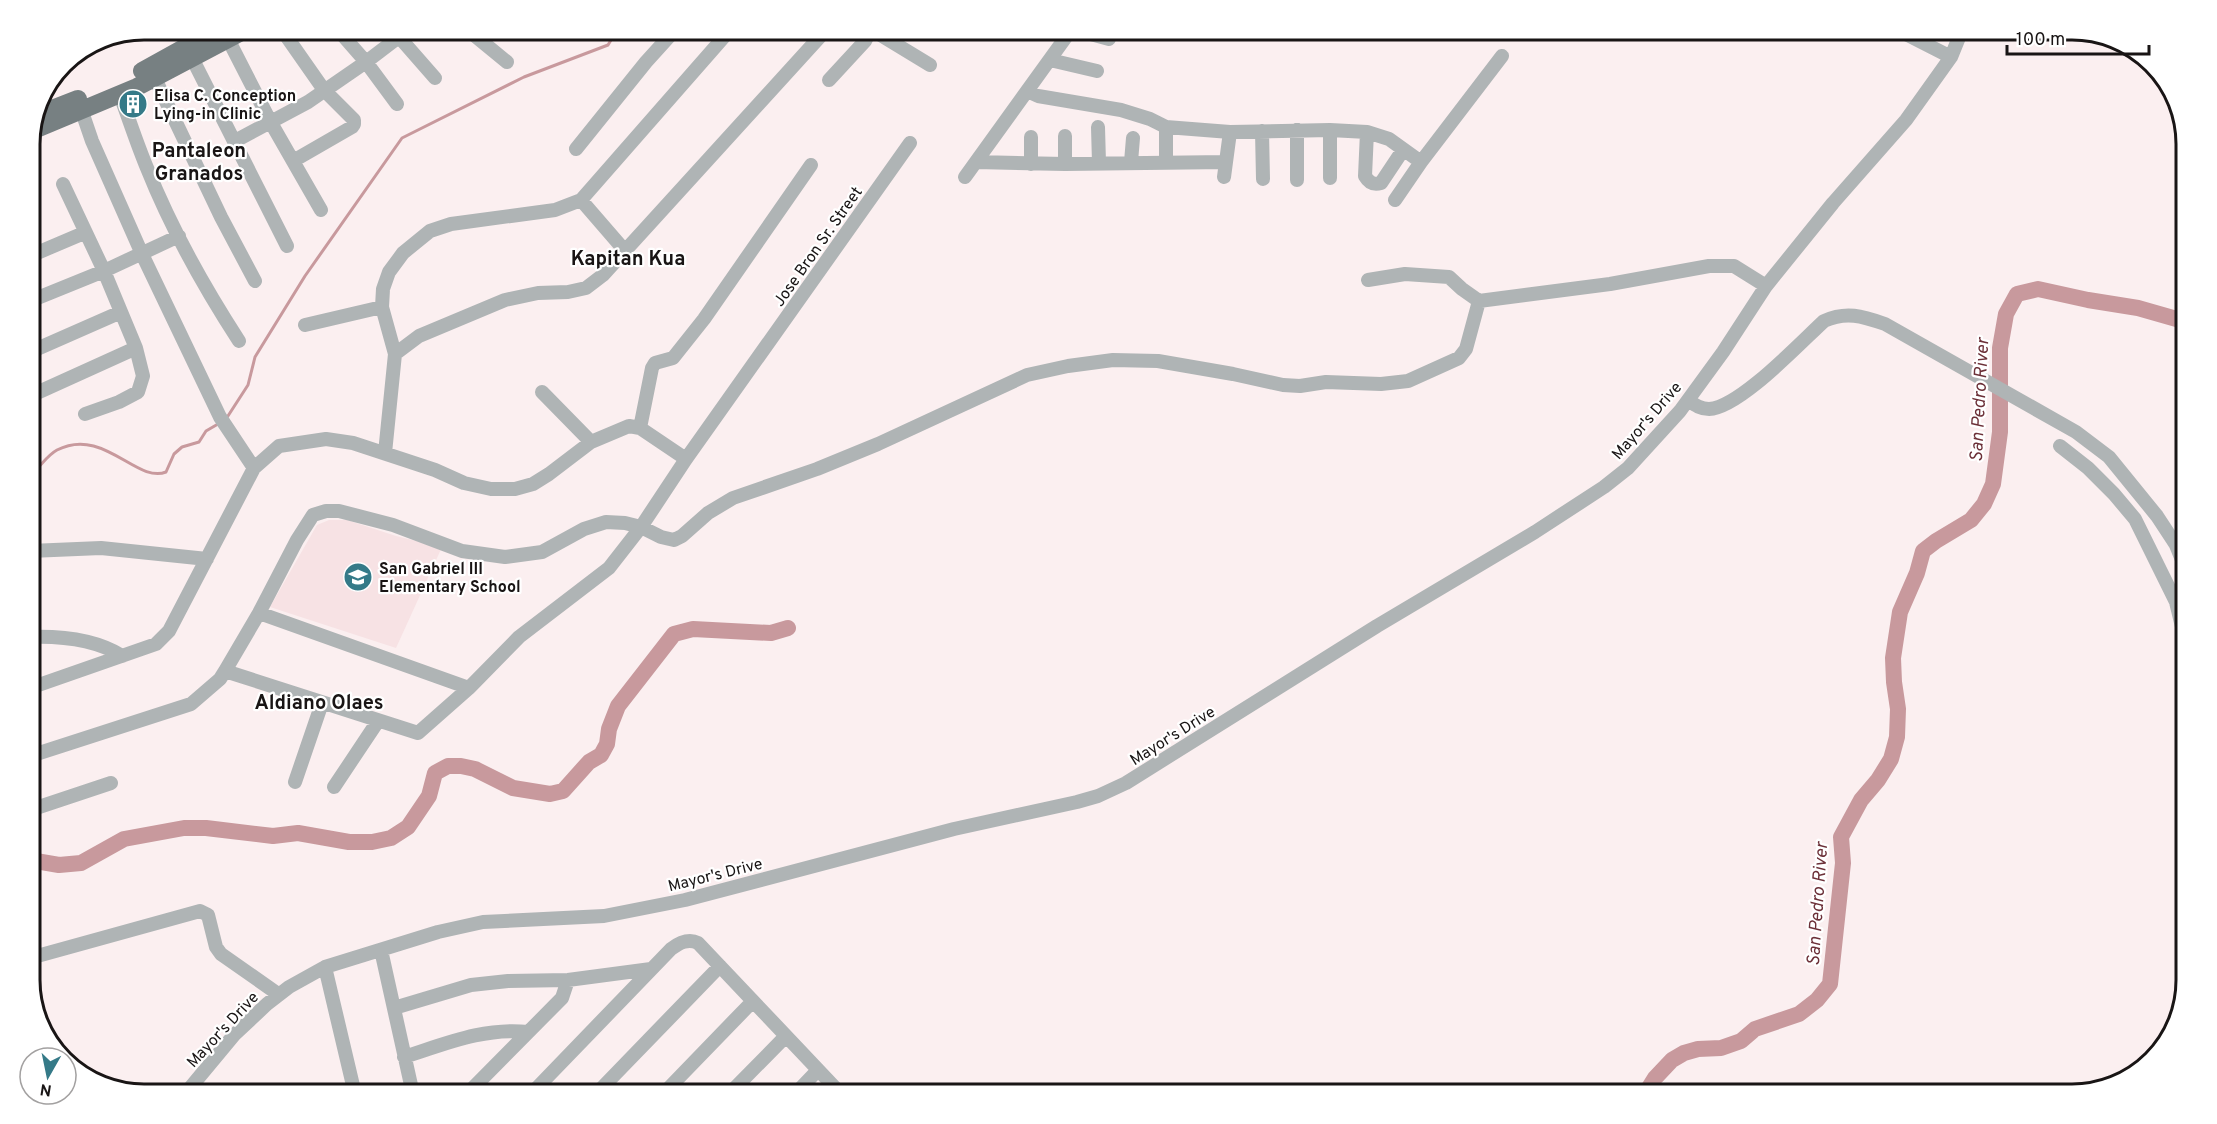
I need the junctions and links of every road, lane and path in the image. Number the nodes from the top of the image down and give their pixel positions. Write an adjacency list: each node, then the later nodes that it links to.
1 (212, 40): 16 (main road)
2 (225, 40): 33 (street)
3 (289, 40): 27 (street)
4 (347, 40): 20 (street)
5 (392, 40): 20 (street)
6 (405, 40): 25 (street)
7 (480, 40): 21 (street)
8 (666, 40): 47 (street)
9 (721, 40): 65 (street)
10 (817, 40): 72 (street)
11 (865, 40): 26 (street)
12 (889, 40): 22 (street)
13 (1066, 40): 19 (street)
14 (1918, 40): 18 (street)
15 (1958, 40): 18 (street, Mayor's Drive)
16 (190, 53): 24 (main road); 45 (street)
17 (1502, 56): 54 (street)
18 (1951, 57): 77 (street, Mayor's Drive)
19 (1050, 60): 23 (street); 28 (street)
20 (366, 62): 27 (street); 30 (street)
21 (507, 62)
22 (930, 65)
23 (1097, 71)
24 (152, 73): 29 (main road); 31 (main road); 76 (street)
25 (435, 78)
26 (829, 80)
27 (324, 90): 33 (street); 49 (street)
28 (1027, 91): 36 (street); 50 (street)
29 (120, 94): 31 (main road); 69 (street)
30 (397, 104)
31 (79, 105): 32 (main road); 34 (main road); 73 (street)
32 (46, 112)
33 (270, 121): 45 (street); 49 (street)
34 (43, 125)
35 (1098, 127): 55 (street)
36 (1166, 127): 40 (street); 52 (street)
37 (1297, 130): 38 (street); 39 (street); 63 (street)
38 (1330, 130): 41 (street); 61 (street)
39 (1262, 131): 40 (street); 62 (street)
40 (1230, 132): 53 (street)
41 (1367, 132): 48 (street); 48 (street)
42 (1065, 136): 57 (street)
43 (1031, 137): 56 (street)
44 (1132, 138): 51 (street)
45 (235, 141): 70 (street)
46 (910, 143): 95 (street, Jose Bron Sr. Street)
47 (576, 149)
48 (1403, 150): 54 (street)
49 (293, 161): 67 (street)
50 (975, 162): 56 (street); 59 (street)
51 (1131, 162): 52 (street); 55 (street)
52 (1166, 162): 53 (street)
53 (1226, 162): 60 (street)
54 (1421, 162): 66 (street)
55 (1099, 163): 57 (street)
56 (1030, 164): 57 (street)
57 (1065, 164)
58 (812, 165): 91 (street)
59 (965, 177)
60 (1224, 177)
61 (1330, 178)
62 (1263, 179)
63 (1297, 180)
64 (63, 184): 68 (street)
65 (581, 200): 72 (street); 80 (street)
66 (1395, 200)
67 (321, 210)
68 (84, 233): 71 (street); 74 (street)
69 (179, 236): 73 (street); 83 (street)
70 (287, 246)
71 (41, 251)
72 (626, 252): 86 (street)
73 (142, 254): 74 (street); 96 (street)
74 (104, 271): 78 (street); 81 (street)
75 (1368, 280): 79 (street)
76 (255, 281)
77 (1766, 286): 79 (street); 89 (street, Mayor's Drive)
78 (41, 297)
79 (1479, 301): 97 (street)
80 (382, 307): 82 (street); 86 (street)
81 (121, 312): 84 (street); 85 (street)
82 (305, 325)
83 (239, 341)
84 (41, 347)
85 (136, 348): 87 (street); 90 (street)
86 (395, 354): 94 (street)
87 (41, 391)
88 (542, 392): 92 (street)
89 (1688, 400): 98 (street); 115 (street, Mayor's Drive)
90 (85, 414)
91 (640, 428): 92 (street); 95 (street)
92 (591, 442): 94 (street)
93 (2060, 446): 101 (street)
94 (385, 453): 96 (street)
95 (686, 459): 97 (street, Jose Bron Sr. Street)
96 (254, 468): 100 (street)
97 (641, 527): 102 (street); 107 (street, Jose Bron Sr. Street)
98 (2176, 545)
99 (41, 551): 100 (street)
100 (207, 559): 104 (street)
101 (2176, 602)
102 (259, 613): 105 (street); 107 (street)
103 (41, 638): 104 (street)
104 (122, 656): 106 (street)
105 (225, 671): 108 (street); 110 (street)
106 (41, 684)
107 (469, 688): 109 (street, Jose Bron Sr. Street)
108 (322, 703): 109 (street); 111 (street)
109 (378, 721): 113 (street)
110 (41, 752)
111 (295, 782)
112 (111, 783): 114 (street)
113 (334, 787)
114 (41, 806)
115 (381, 950): 118 (street, Mayor's Drive); 123 (street)
116 (41, 954): 121 (street)
117 (720, 966): 119 (street); 122 (street); 133 (street)
118 (325, 967): 121 (street, Mayor's Drive); 129 (street)
119 (651, 969): 120 (street); 132 (street)
120 (568, 980): 123 (street); 124 (street)
121 (278, 994): 128 (street, Mayor's Drive)
122 (753, 1001): 125 (street); 134 (street)
123 (394, 1008): 126 (street)
124 (528, 1032): 126 (street); 131 (street)
125 (786, 1036): 127 (street); 135 (street)
126 (404, 1057): 130 (street)
127 (818, 1070): 136 (street); 137 (street)
128 (193, 1084)
129 (353, 1084)
130 (411, 1084)
131 (476, 1084)
132 (541, 1084)
133 (606, 1084)
134 (673, 1084)
135 (739, 1084)
136 (805, 1084)
137 (831, 1084)

